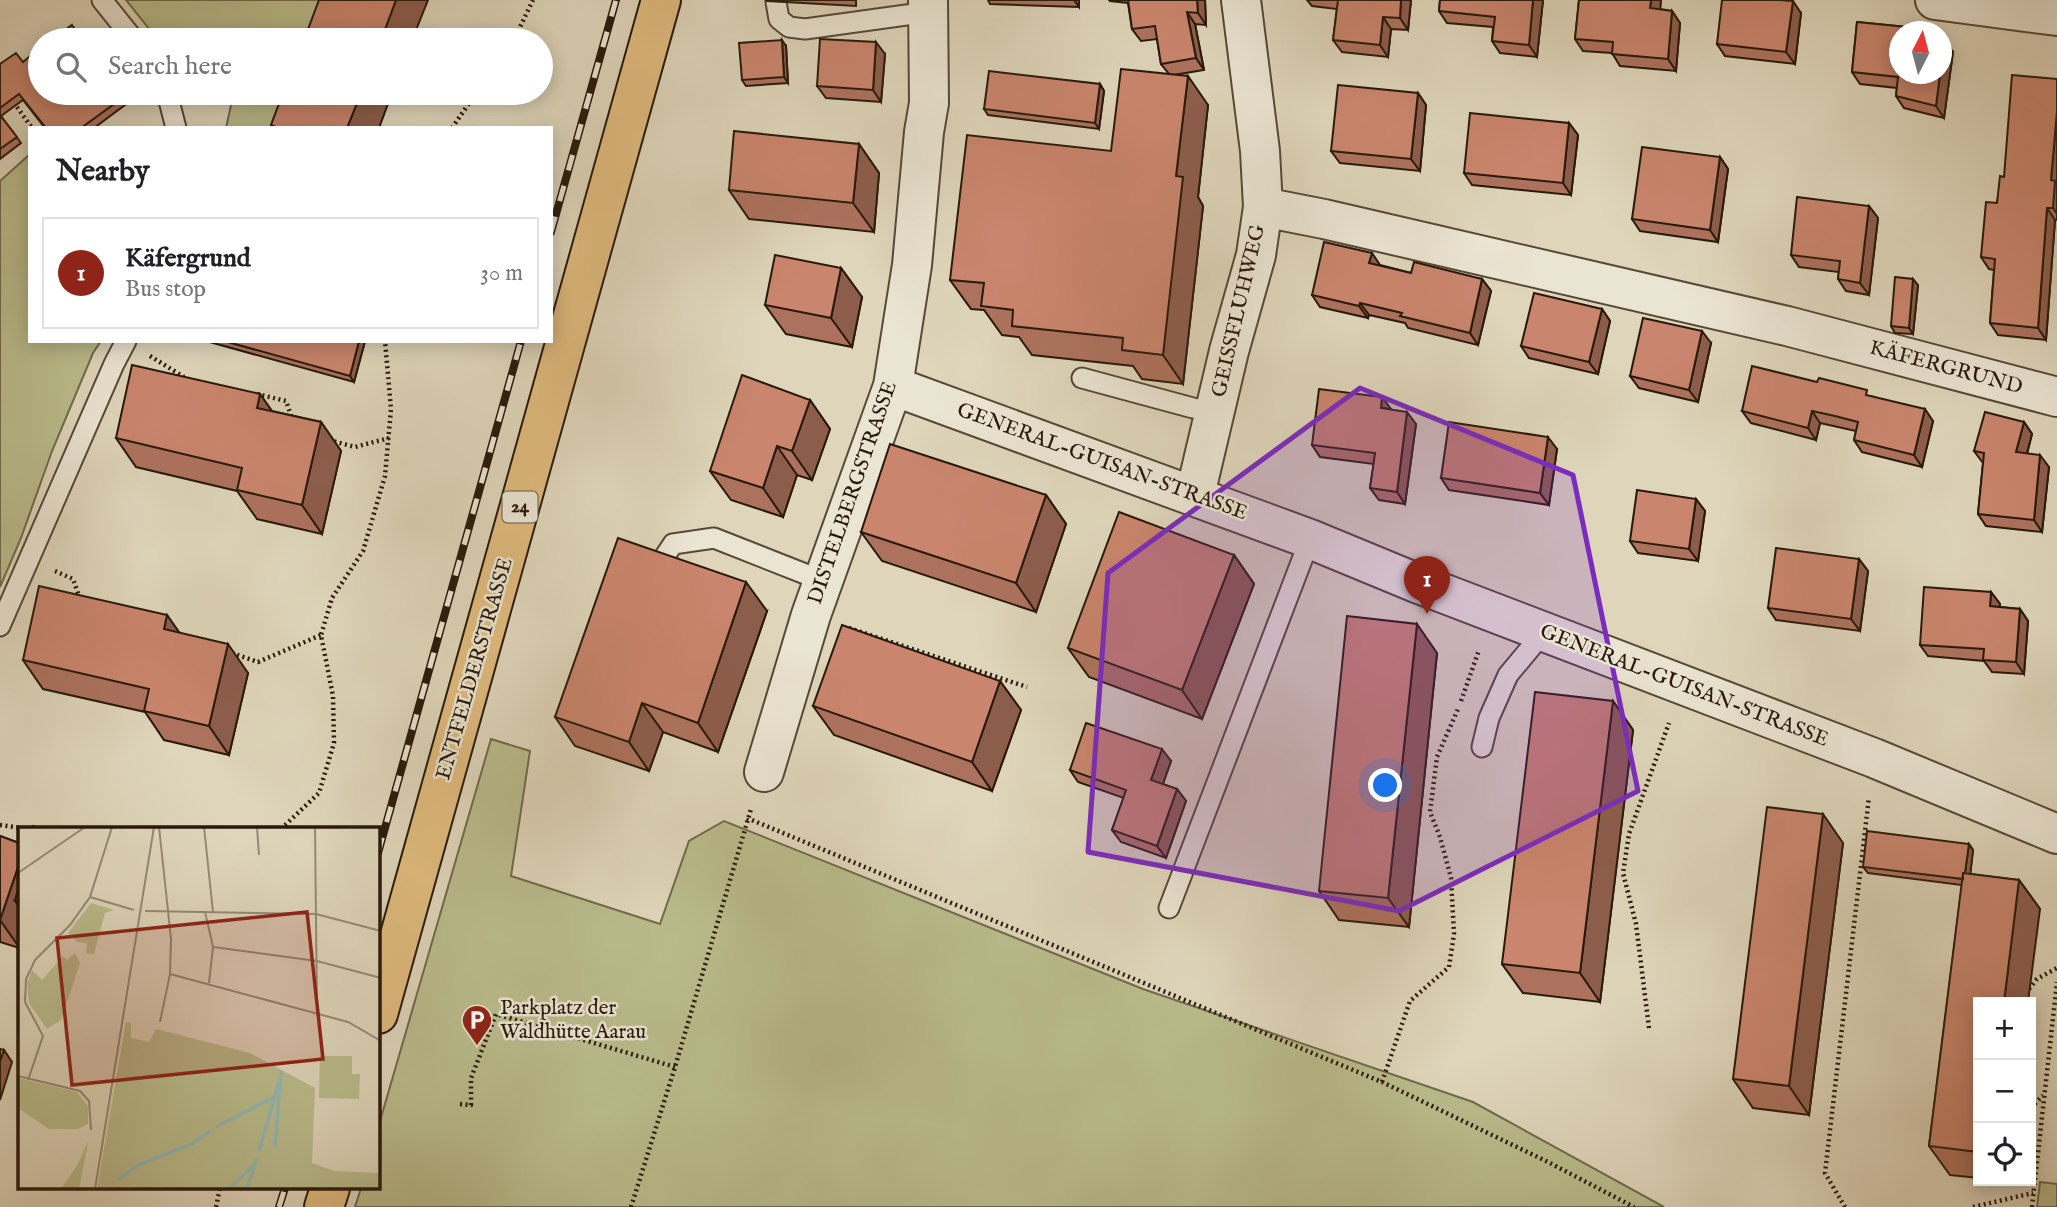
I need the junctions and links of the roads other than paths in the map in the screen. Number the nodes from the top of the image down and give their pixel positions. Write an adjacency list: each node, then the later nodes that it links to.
1 (102, 0): 8 (lane)
2 (661, 0): 27 (main road, ENTFELDERSTRASSE / 24)
3 (1241, 0): 11 (street, GEISSFLUHWEG)
4 (1935, 0): 7 (street)
5 (776, 2): 6 (lane)
6 (928, 6): 14 (street, DISTELBERGSTRASSE)
7 (2057, 16)
8 (124, 28)
9 (170, 105): 10 (lane)
10 (175, 126)
11 (1262, 207): 15 (street, KÄFERGRUND); 16 (street, GEISSFLUHWEG)
12 (125, 343): 21 (lane)
13 (1082, 378): 16 (lane)
14 (893, 386): 17 (street, GENERAL-GUISAN-STRASSE); 20 (street, DISTELBERGSTRASSE)
15 (2057, 397)
16 (1215, 412): 17 (street, GEISSFLUHWEG)
17 (1195, 495): 18 (street, GENERAL-GUISAN-STRASSE)
18 (1310, 538): 22 (street, GENERAL-GUISAN-STRASSE); 26 (lane)
19 (657, 568): 20 (lane)
20 (817, 598): 24 (street, DISTELBERGSTRASSE)
21 (0, 626)
22 (1543, 633): 23 (lane); 25 (street, GENERAL-GUISAN-STRASSE)
23 (1482, 747)
24 (764, 772)
25 (2054, 822)
26 (1169, 908)
27 (380, 1007)
28 (329, 1190): 29 (main road)
29 (324, 1207)

